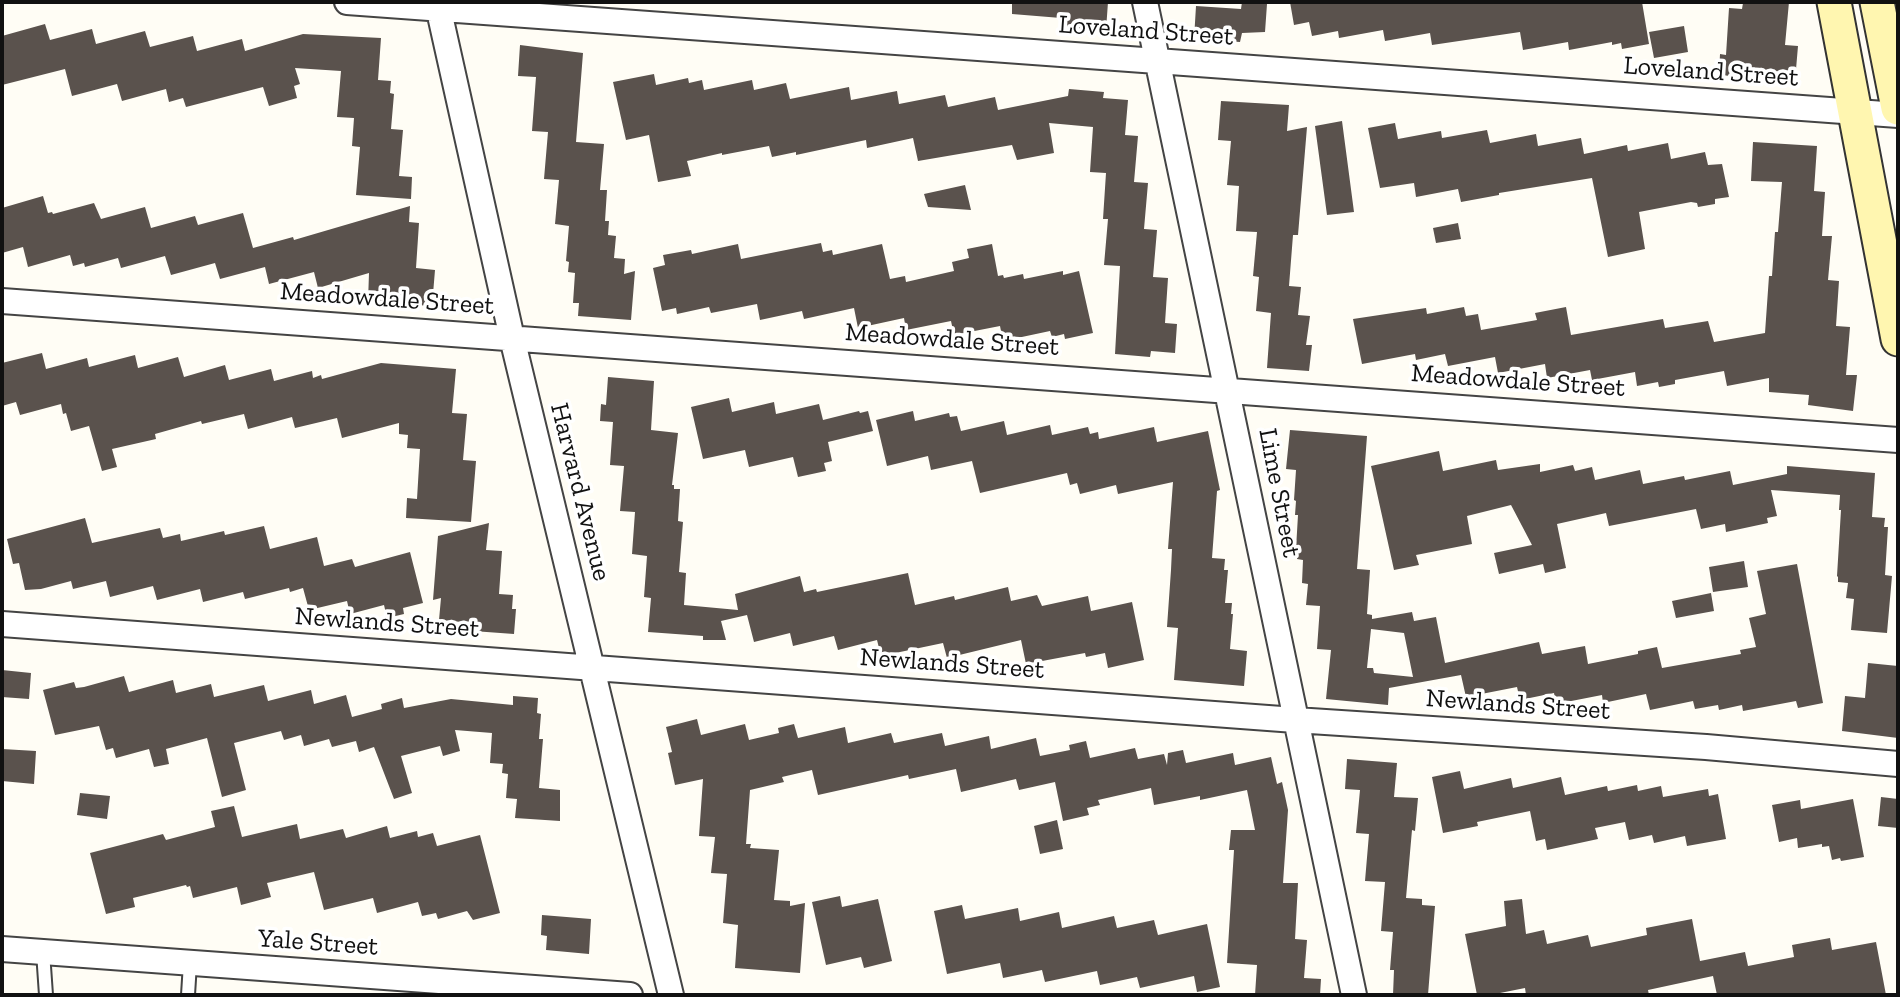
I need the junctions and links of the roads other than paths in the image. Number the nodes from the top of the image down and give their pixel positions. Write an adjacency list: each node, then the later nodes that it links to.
1 (347, 2): 5 (street, Loveland Street)
2 (1145, 2): 6 (street, Lime Street)
3 (1835, 2): 8 (main road)
4 (1877, 2): 7 (main road)
5 (437, 5): 6 (street, Loveland Street); 11 (street, Harvard Avenue)
6 (1157, 62): 8 (street, Loveland Street); 13 (street, Lime Street)
7 (1898, 108)
8 (1855, 112): 9 (street, Loveland Street); 12 (main road)
9 (1898, 115)
10 (2, 301): 11 (street, Meadowdale Street)
11 (512, 338): 13 (street, Meadowdale Street); 16 (street, Harvard Avenue)
12 (1898, 340)
13 (1228, 389): 14 (street, Meadowdale Street); 17 (street, Lime Street)
14 (1898, 440)
15 (2, 624): 16 (street, Newlands Street)
16 (592, 667): 17 (street, Newlands Street); 29 (street, Harvard Avenue)
17 (1295, 720): 18 (street, Newlands Street); 30 (street, Lime Street)
18 (1898, 764)
19 (2, 949): 20 (street, Yale Street)
20 (43, 952): 21 (street, Yale Street); 26 (lane)
21 (190, 963): 22 (street, Yale Street); 27 (lane)
22 (400, 987): 23 (street, Yale Street)
23 (478, 990): 24 (street, Yale Street)
24 (554, 992): 25 (street, Yale Street)
25 (604, 994): 28 (street, Yale Street)
26 (46, 995)
27 (188, 995)
28 (630, 995)
29 (671, 995)
30 (1354, 995)

